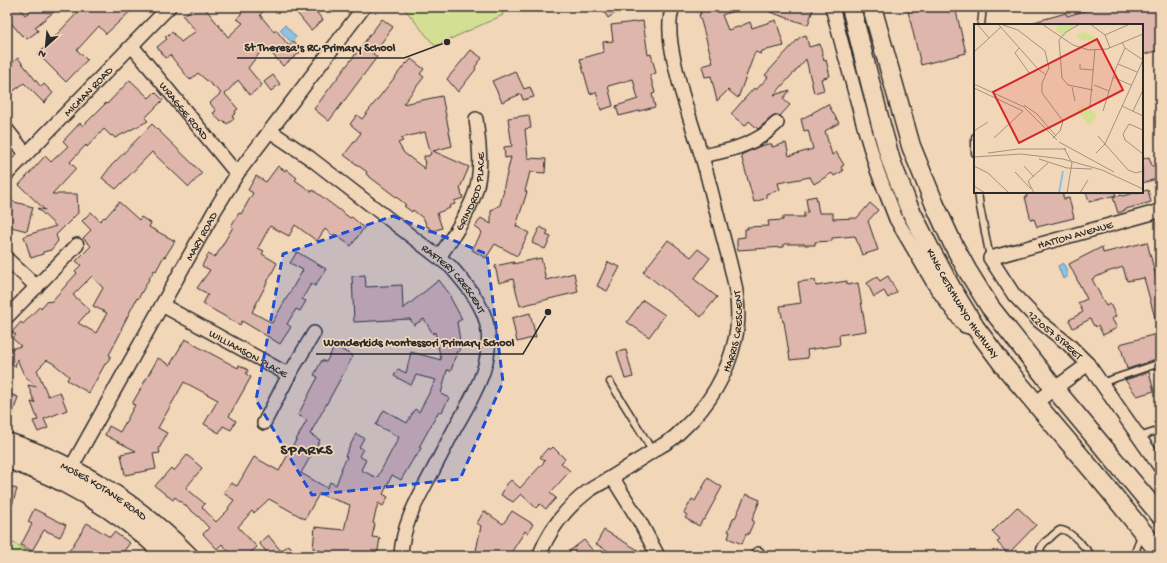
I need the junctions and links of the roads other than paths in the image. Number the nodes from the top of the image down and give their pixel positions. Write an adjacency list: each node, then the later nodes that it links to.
1 (169, 7): 9 (street, MICHAN ROAD)
2 (364, 7): 13 (street, MARY ROAD)
3 (673, 7): 15 (street, HARRIS CRESCENT)
4 (832, 7): 27 (street)
5 (851, 7): 27 (main road, KING CETSHWAYO HIGHWAY)
6 (872, 7): 34 (main road, KING CETSHWAYO HIGHWAY)
7 (983, 7): 8 (lane)
8 (981, 24)
9 (132, 46): 14 (street, MICHAN ROAD); 17 (street, WRAGGE ROAD)
10 (476, 119): 21 (street, GRINDROD PLACE)
11 (777, 123): 15 (street)
12 (7, 130): 14 (street)
13 (270, 131): 17 (street, MARY ROAD); 21 (street, RAFTERY CRESCENT)
14 (26, 154): 16 (street, MICHAN ROAD)
15 (702, 156): 40 (street, HARRIS CRESCENT)
16 (7, 174)
17 (237, 174): 25 (street, MARY ROAD)
18 (978, 193): 22 (lane, 122057 STREET)
19 (1160, 211): 22 (street, HATTON AVENUE)
20 (78, 245): 24 (street)
21 (439, 257): 50 (street, RAFTERY CRESCENT)
22 (990, 258): 30 (street, 122057 STREET)
23 (7, 259): 24 (street)
24 (37, 287): 26 (street)
25 (162, 305): 31 (street, WILLIAMSON PLACE); 43 (street, MARY ROAD)
26 (7, 317)
27 (977, 329): 35 (main road, KING CETSHWAYO HIGHWAY)
28 (314, 333): 31 (street)
29 (1160, 363): 33 (lane)
30 (1088, 364): 33 (street, 122057 STREET); 34 (street)
31 (289, 375): 36 (street, WILLIAMSON PLACE)
32 (610, 382): 40 (lane)
33 (1101, 383): 38 (street, 122057 STREET)
34 (1054, 388): 35 (street); 45 (main road, KING CETSHWAYO HIGHWAY)
35 (1035, 402): 46 (main road, KING CETSHWAYO HIGHWAY)
36 (264, 423)
37 (1160, 430): 38 (lane)
38 (1139, 437): 42 (street, 122057 STREET)
39 (7, 442): 43 (main road, MOSES KOTANE ROAD)
40 (652, 451): 44 (street, HARRIS CRESCENT)
41 (7, 459): 43 (main road, MOSES KOTANE ROAD)
42 (1160, 467)
43 (67, 476): 48 (main road, MOSES KOTANE ROAD); 49 (main road, MOSES KOTANE ROAD)
44 (612, 477): 51 (street, HARRIS CRESCENT); 52 (street)
45 (1160, 515)
46 (1142, 531): 47 (main road, KING CETSHWAYO HIGHWAY); 55 (lane)
47 (1160, 553)
48 (167, 556)
49 (189, 556)
50 (401, 556)
51 (539, 556)
52 (658, 556)
53 (1044, 556): 54 (lane)
54 (1092, 556)
55 (1134, 556)

